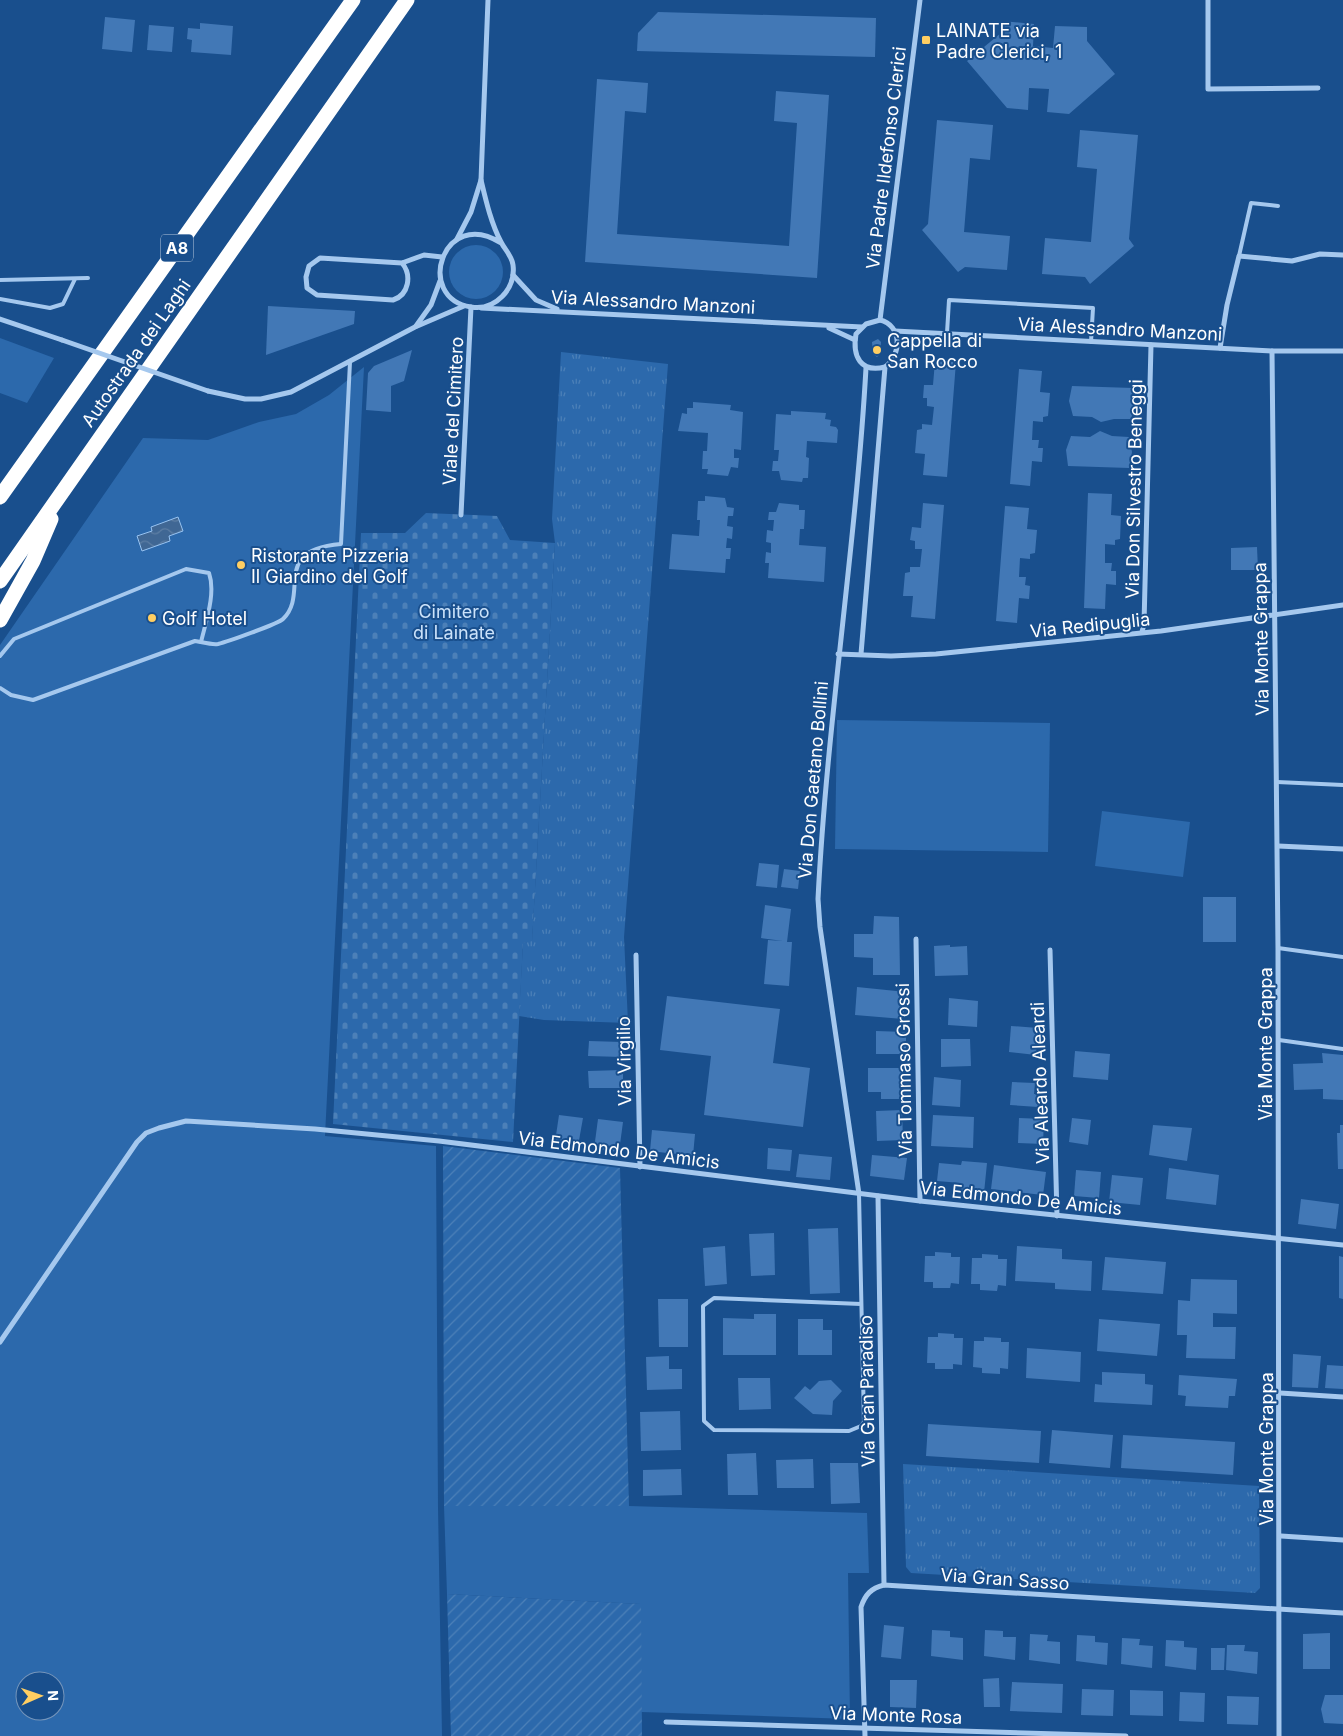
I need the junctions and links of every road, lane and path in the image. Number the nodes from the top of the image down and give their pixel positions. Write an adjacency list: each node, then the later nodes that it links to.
1 (353, 0): 42 (highway, Autostrada dei Laghi / A8)
2 (407, 0): 41 (highway, Autostrada dei Laghi / A8)
3 (488, 0): 7 (street)
4 (920, 0): 26 (street, Via Padre Ildefonso Clerici)
5 (1208, 0): 6 (street)
6 (1318, 88)
7 (481, 180): 9 (street); 10 (street)
8 (1278, 206): 12 (lane)
9 (457, 239): 10 (street); 13 (street)
10 (501, 243): 15 (street)
11 (1343, 255): 12 (street)
12 (1239, 256): 35 (street)
13 (442, 257): 14 (street); 19 (street)
14 (402, 263): 14 (street)
15 (513, 275): 23 (street); 24 (street)
16 (88, 278): 17 (lane)
17 (75, 279): 18 (lane); 20 (lane)
18 (0, 280)
19 (440, 280): 21 (street); 28 (street)
20 (0, 299)
21 (464, 306): 22 (street); 28 (street)
22 (472, 307): 23 (street); 43 (street, Viale del Cimitero)
23 (481, 308): 24 (street, Via Alessandro Manzoni)
24 (560, 310): 27 (street, Via Alessandro Manzoni)
25 (0, 319): 38 (street, bridge)
26 (880, 320): 29 (street); 30 (street)
27 (824, 326): 29 (street, Via Alessandro Manzoni); 32 (street, Via Alessandro Manzoni)
28 (415, 327): 38 (street)
29 (862, 327): 32 (street)
30 (895, 331): 31 (street, Via Alessandro Manzoni); 39 (street)
31 (946, 333): 33 (street, Via Alessandro Manzoni); 33 (lane)
32 (855, 340): 40 (street)
33 (1091, 342): 34 (street, Via Alessandro Manzoni)
34 (1151, 345): 35 (street, Via Alessandro Manzoni); 48 (street, Via Don Silvestro Beneggi)
35 (1220, 348): 36 (street, Via Alessandro Manzoni)
36 (1272, 351): 37 (street, Via Alessandro Manzoni); 46 (street, Via Monte Grappa)
37 (1343, 352)
38 (350, 362): 49 (lane)
39 (886, 367): 40 (street); 51 (street)
40 (866, 368): 50 (street, Via Don Gaetano Bollini)
41 (62, 493): 44 (highway, Autostrada dei Laghi / A8); 47 (highway)
42 (0, 497)
43 (461, 515)
44 (0, 581)
45 (1343, 605): 46 (street, Via Redipuglia)
46 (1274, 615): 48 (street, Via Redipuglia); 54 (street, Via Monte Grappa)
47 (0, 620)
48 (1142, 632): 51 (street, Via Redipuglia)
49 (201, 642): 52 (lane); 53 (lane)
50 (838, 654): 51 (street, Via Redipuglia); 66 (street, Via Don Gaetano Bollini)
51 (862, 654)
52 (0, 656)
53 (0, 688)
54 (1277, 782): 55 (lane); 56 (street, Via Monte Grappa)
55 (1343, 785)
56 (1278, 846): 57 (street); 59 (street, Via Monte Grappa)
57 (1343, 849)
58 (916, 939): 68 (street, Via Tommaso Grossi)
59 (1278, 948): 62 (lane); 63 (street, Via Monte Grappa)
60 (1050, 950): 69 (street, Via Aleardo Aleardi)
61 (636, 955): 65 (street, Via Virgilio)
62 (1343, 957)
63 (1279, 1040): 64 (lane); 70 (street, Via Monte Grappa)
64 (1343, 1049)
65 (640, 1167): 66 (street, Via Edmondo De Amicis); 73 (street, Via Edmondo De Amicis)
66 (858, 1194): 67 (street, Via Edmondo De Amicis); 72 (lane)
67 (878, 1196): 68 (street, Via Edmondo De Amicis); 78 (street, Via Gran Paradiso)
68 (920, 1201): 69 (street, Via Edmondo De Amicis)
69 (1057, 1216): 70 (street, Via Edmondo De Amicis)
70 (1279, 1239): 71 (street, Via Edmondo De Amicis); 74 (street, Via Monte Grappa)
71 (1343, 1245)
72 (861, 1304): 72 (lane)
73 (0, 1342)
74 (1280, 1392): 75 (street); 76 (street, Via Monte Grappa)
75 (1343, 1397)
76 (1281, 1536): 77 (street); 79 (street, Via Monte Grappa)
77 (1343, 1540)
78 (884, 1585): 79 (street, Via Gran Sasso); 82 (street)
79 (1278, 1609): 80 (street, Via Gran Sasso); 85 (street, Via Monte Grappa)
80 (1343, 1612)
81 (666, 1722): 82 (street, Via Monte Rosa)
82 (864, 1727): 83 (street); 84 (street, Via Monte Rosa)
83 (865, 1736)
84 (1126, 1736)
85 (1280, 1736)

